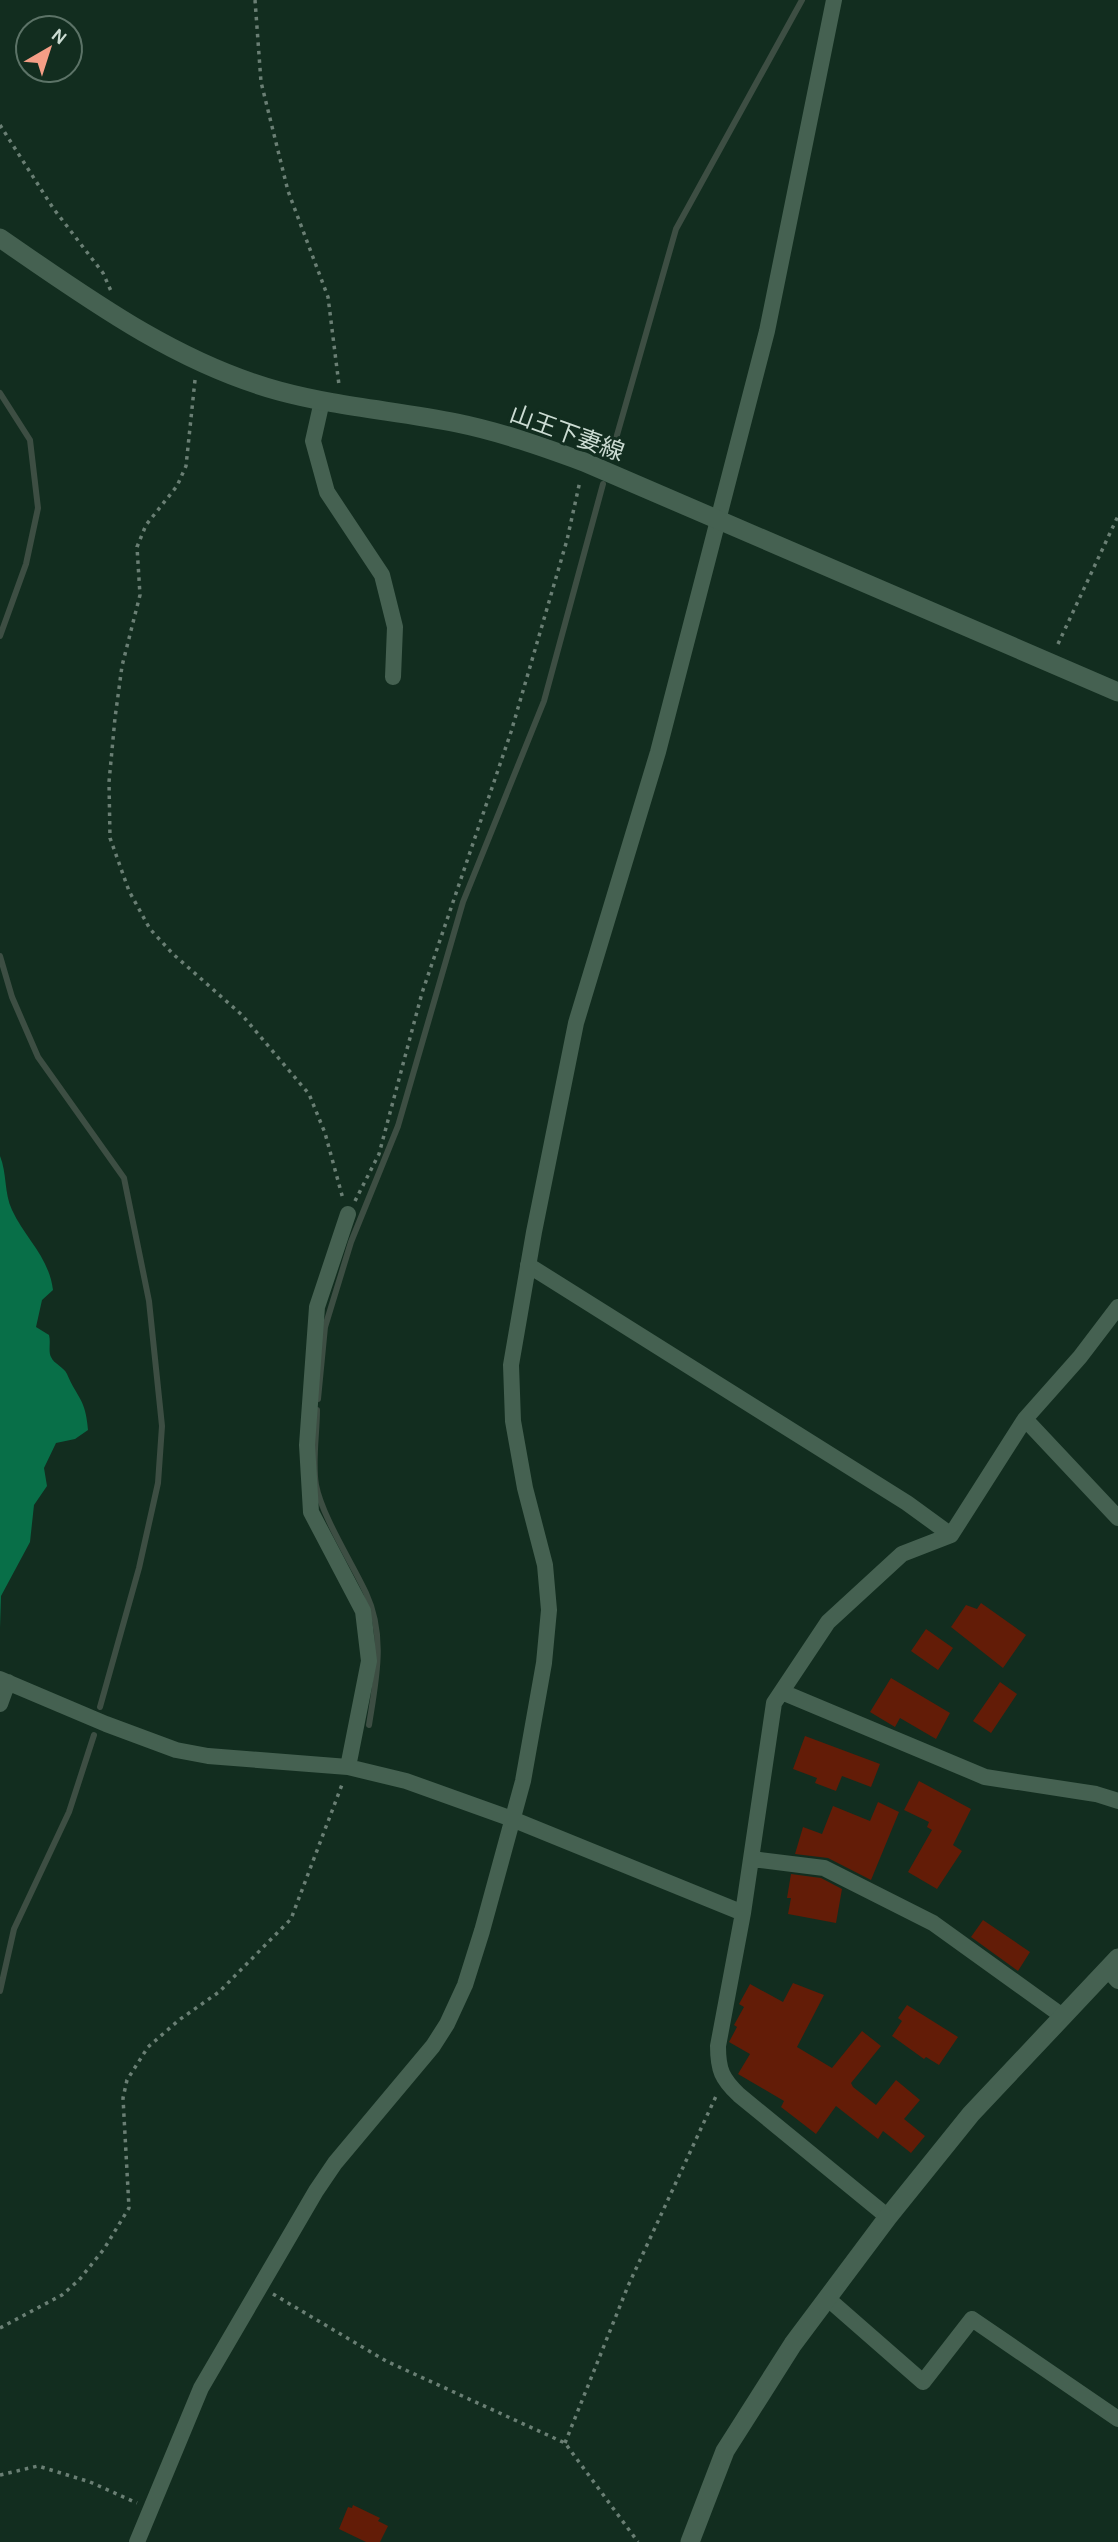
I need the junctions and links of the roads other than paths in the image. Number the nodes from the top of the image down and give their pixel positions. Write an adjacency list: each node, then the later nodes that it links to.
1 (834, 0): 4 (street)
2 (0, 238): 3 (main road, 山王下妻線)
3 (331, 403): 4 (main road, 山王下妻線); 5 (street)
4 (719, 521): 6 (main road, 山王下妻線); 8 (street)
5 (393, 677)
6 (1118, 692)
7 (348, 1214): 16 (street)
8 (528, 1265): 12 (street); 18 (street)
9 (1118, 1307): 10 (street)
10 (1025, 1419): 11 (street); 12 (street)
11 (1118, 1518)
12 (951, 1535): 14 (street)
13 (4, 1681): 15 (street); 16 (street)
14 (782, 1692): 17 (street); 19 (street)
15 (0, 1704)
16 (348, 1767): 18 (street)
17 (1118, 1801)
18 (512, 1819): 20 (street); 26 (street)
19 (752, 1859): 20 (street); 22 (street)
20 (743, 1913): 23 (street)
21 (1114, 1969): 22 (main road)
22 (1062, 2015): 23 (main road)
23 (888, 2217): 24 (main road)
24 (827, 2298): 25 (street); 27 (main road)
25 (1118, 2419)
26 (137, 2542)
27 (690, 2542)

